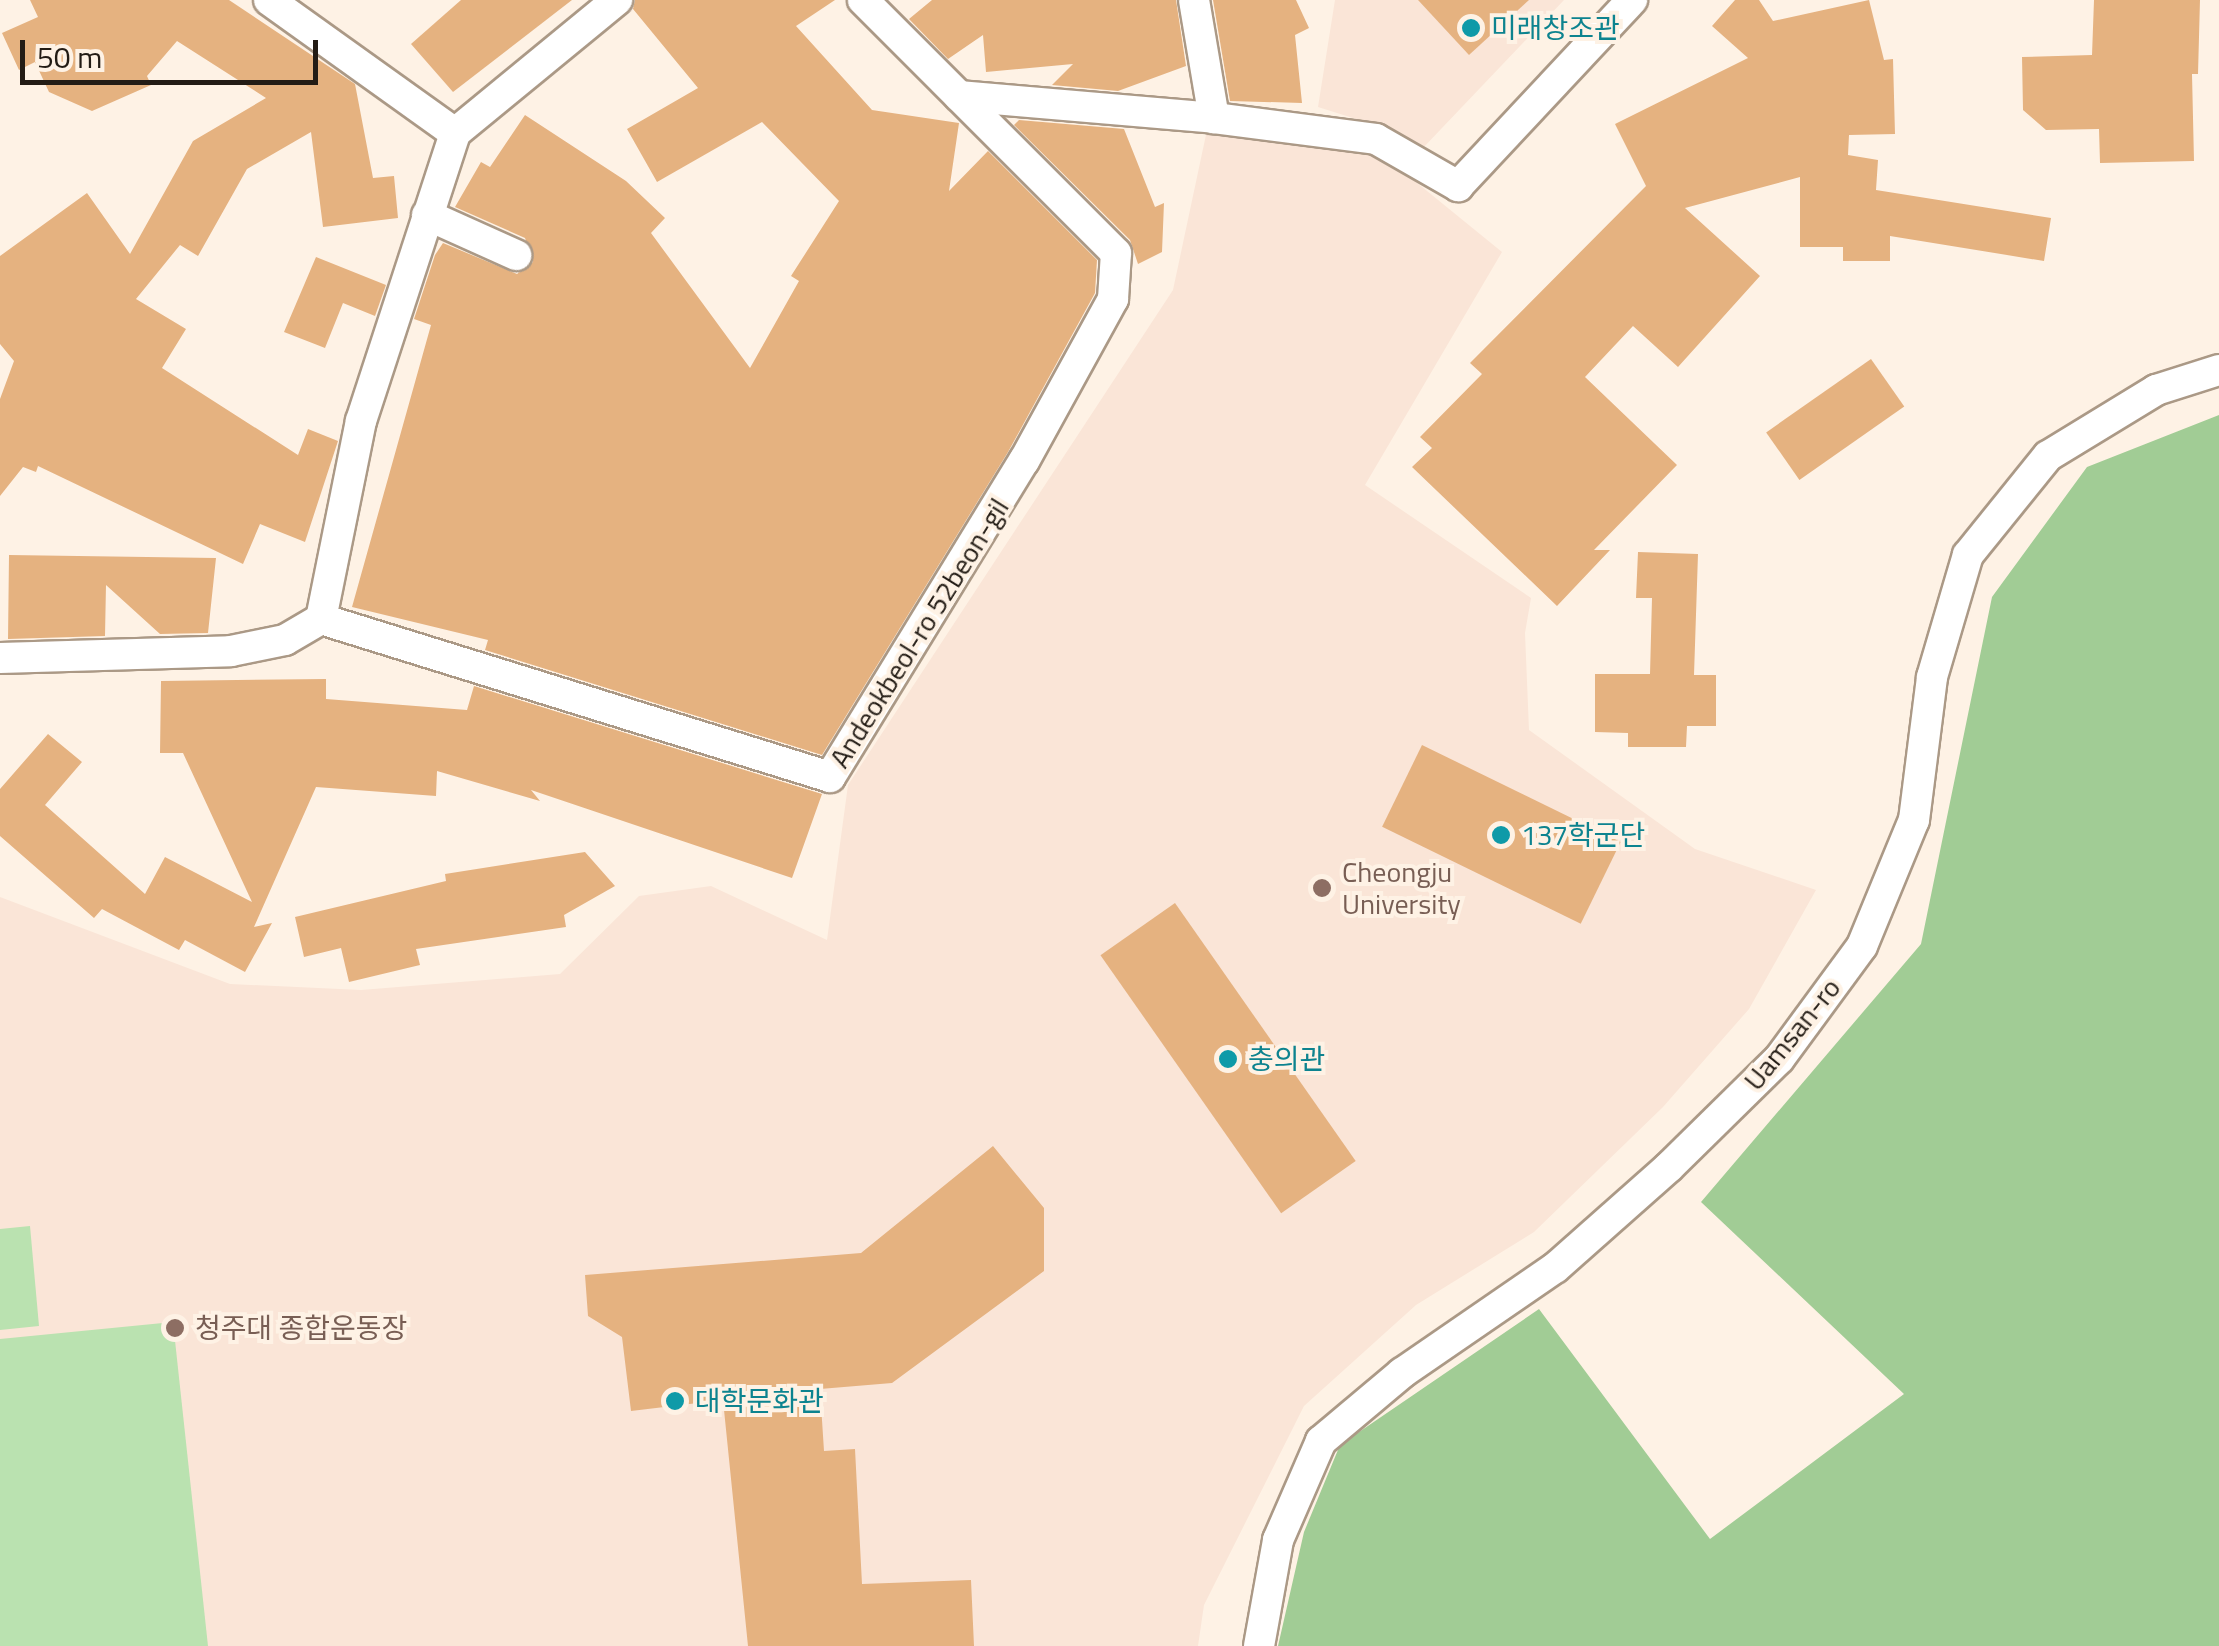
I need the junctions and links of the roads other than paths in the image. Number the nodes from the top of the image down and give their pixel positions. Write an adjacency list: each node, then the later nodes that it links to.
1 (269, 0): 8 (street)
2 (617, 0): 8 (street)
3 (863, 0): 6 (street, Andeokbeol-ro 52beon-gil)
4 (1194, 0): 7 (street)
5 (1632, 0): 7 (street)
6 (959, 96): 7 (street); 12 (street, Andeokbeol-ro 52beon-gil)
7 (1214, 118)
8 (455, 134): 9 (street)
9 (427, 215): 10 (street); 12 (street)
10 (516, 255)
11 (2219, 370): 14 (street, Uamsan-ro)
12 (322, 619): 13 (street)
13 (0, 658)
14 (1258, 1646)

